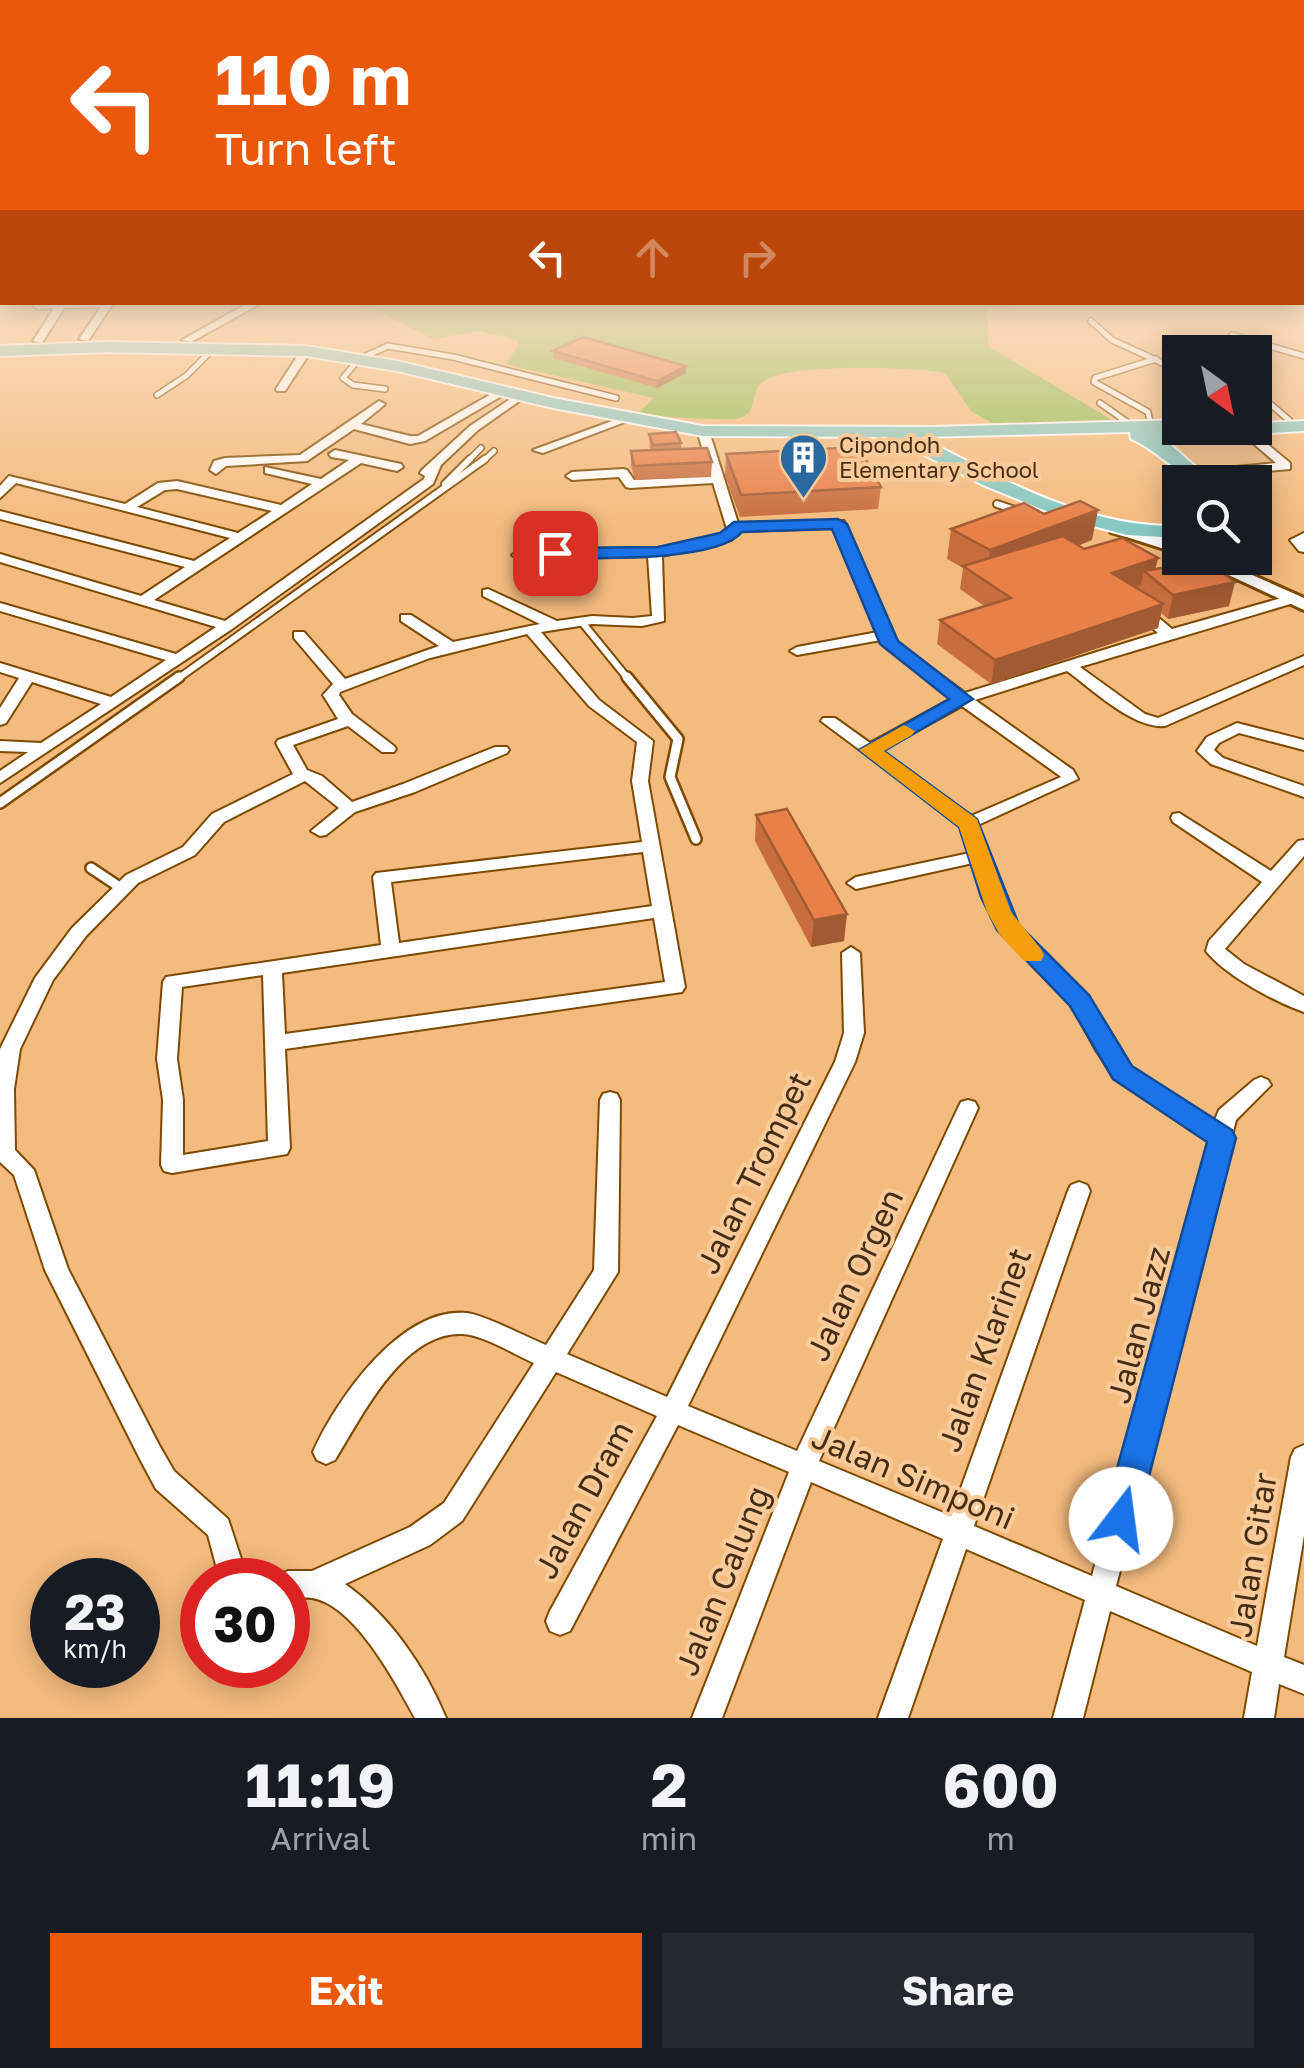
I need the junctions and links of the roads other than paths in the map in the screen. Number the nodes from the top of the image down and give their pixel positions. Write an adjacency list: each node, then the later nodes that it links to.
1 (195, 367): 10 (lane)
2 (291, 367): 8 (street)
3 (351, 367): 7 (lane)
4 (399, 367): 9 (main road)
5 (496, 367): 11 (lane)
6 (1132, 367): 24 (lane)
7 (386, 388)
8 (282, 389)
9 (513, 393): 15 (main road); 18 (street); 27 (street)
10 (157, 394)
11 (616, 398)
12 (1272, 403): 16 (lane)
13 (379, 404): 18 (street)
14 (1100, 404): 24 (lane)
15 (627, 419): 21 (main road); 30 (street)
16 (1299, 421): 17 (main road)
17 (1272, 423)
18 (352, 425): 36 (street)
19 (1162, 429): 24 (main road)
20 (1070, 430): 23 (main road); 24 (main road); 24 (main road)
21 (704, 431): 22 (main road); 39 (street)
22 (882, 432): 23 (main road); 26 (main road)
23 (934, 432): 26 (main road)
24 (1147, 432): 25 (main road); 33 (main road)
25 (1162, 435)
26 (914, 442): 43 (main road)
27 (460, 443): 29 (lane); 67 (street)
28 (1267, 445): 35 (street)
29 (481, 448): 41 (lane); 41 (lane)
30 (540, 450)
31 (335, 454): 32 (street)
32 (359, 458): 34 (street); 40 (street)
33 (1184, 465)
34 (396, 466)
35 (1272, 468)
36 (216, 470)
37 (269, 470): 40 (street)
38 (572, 476): 39 (street)
39 (716, 479): 49 (street)
40 (323, 482): 45 (street)
41 (440, 490): 95 (lane)
42 (0, 494): 44 (street)
43 (1012, 497): 47 (lane); 48 (main road)
44 (127, 508): 45 (street); 51 (street)
45 (282, 510): 51 (street)
46 (0, 515): 58 (street)
47 (1031, 516)
48 (1109, 525): 50 (main road); 53 (street)
49 (734, 527): 55 (street); 70 (street)
50 (1162, 533)
51 (240, 537): 58 (street)
52 (1304, 537): 54 (street)
53 (1162, 543)
54 (1304, 548)
55 (658, 552): 56 (street); 66 (street)
56 (520, 555)
57 (0, 558): 62 (street)
58 (196, 566): 62 (street)
59 (1234, 575): 63 (street)
60 (488, 593): 68 (street)
61 (1125, 599): 72 (street)
62 (146, 600): 67 (street)
63 (1298, 602): 72 (street)
64 (0, 607): 75 (street)
65 (406, 618): 73 (street)
66 (580, 621): 68 (street); 100 (lane)
67 (222, 622): 75 (street)
68 (556, 626): 69 (street)
69 (532, 630): 73 (street); 102 (street)
70 (884, 635): 74 (street); 81 (street)
71 (299, 636): 80 (street)
72 (1164, 636): 77 (street)
73 (450, 647): 80 (street)
74 (798, 650)
75 (174, 658): 82 (street)
76 (1304, 660): 77 (street)
77 (1068, 666): 81 (street)
78 (0, 667): 79 (street)
79 (28, 676): 82 (street); 84 (street)
80 (342, 686): 83 (street)
81 (963, 699): 91 (street); 98 (street)
82 (110, 702): 88 (street)
83 (347, 718): 89 (street); 92 (street)
84 (0, 720)
85 (828, 721): 91 (street)
86 (0, 746): 88 (street)
87 (1304, 746): 94 (street)
88 (44, 748): 93 (street)
89 (388, 749)
90 (501, 750): 96 (street)
91 (870, 750): 98 (street)
92 (303, 774): 96 (street); 107 (street)
93 (0, 778)
94 (1304, 792)
95 (0, 803)
96 (349, 808): 99 (street)
97 (1179, 818): 105 (street)
98 (969, 824): 103 (street)
99 (320, 832)
100 (696, 839)
101 (1304, 845): 105 (street)
102 (650, 846): 108 (street); 109 (street)
103 (982, 856): 106 (street); 117 (street)
104 (91, 868): 107 (lane)
105 (1272, 881): 112 (street)
106 (856, 883)
107 (121, 888): 125 (street)
108 (661, 911): 109 (street); 113 (street)
109 (391, 950): 111 (street)
110 (851, 953): 120 (street, Jalan Trompet)
111 (272, 968): 113 (street); 113 (street)
112 (1303, 1002)
113 (275, 1044)
114 (1261, 1085): 117 (street, Jalan Jazz)
115 (610, 1100): 119 (street)
116 (968, 1108): 123 (street, Jalan Orgen)
117 (1222, 1138): 128 (street, Jalan Jazz)
118 (1079, 1191): 124 (street, Jalan Klarinet)
119 (552, 1360): 120 (street, Jalan Simponi); 121 (street, Jalan Simponi); 126 (street)
120 (672, 1412): 123 (street, Jalan Simponi); 129 (street, Jalan Dram)
121 (326, 1452)
122 (1304, 1456): 130 (street, Jalan Gitar)
123 (805, 1470): 124 (street, Jalan Simponi); 133 (street, Jalan Calung)
124 (956, 1534): 128 (street, Jalan Simponi); 134 (street, Jalan Klarinet)
125 (227, 1558)
126 (310, 1581)
127 (310, 1588): 132 (street)
128 (1100, 1595): 130 (street, Jalan Simponi); 135 (street, Jalan Jazz)
129 (560, 1621)
130 (1270, 1666): 131 (street, Jalan Simponi); 136 (street, Jalan Gitar)
131 (1304, 1680)
132 (432, 1718)
133 (707, 1718)
134 (892, 1718)
135 (1068, 1718)
136 (1259, 1718)

